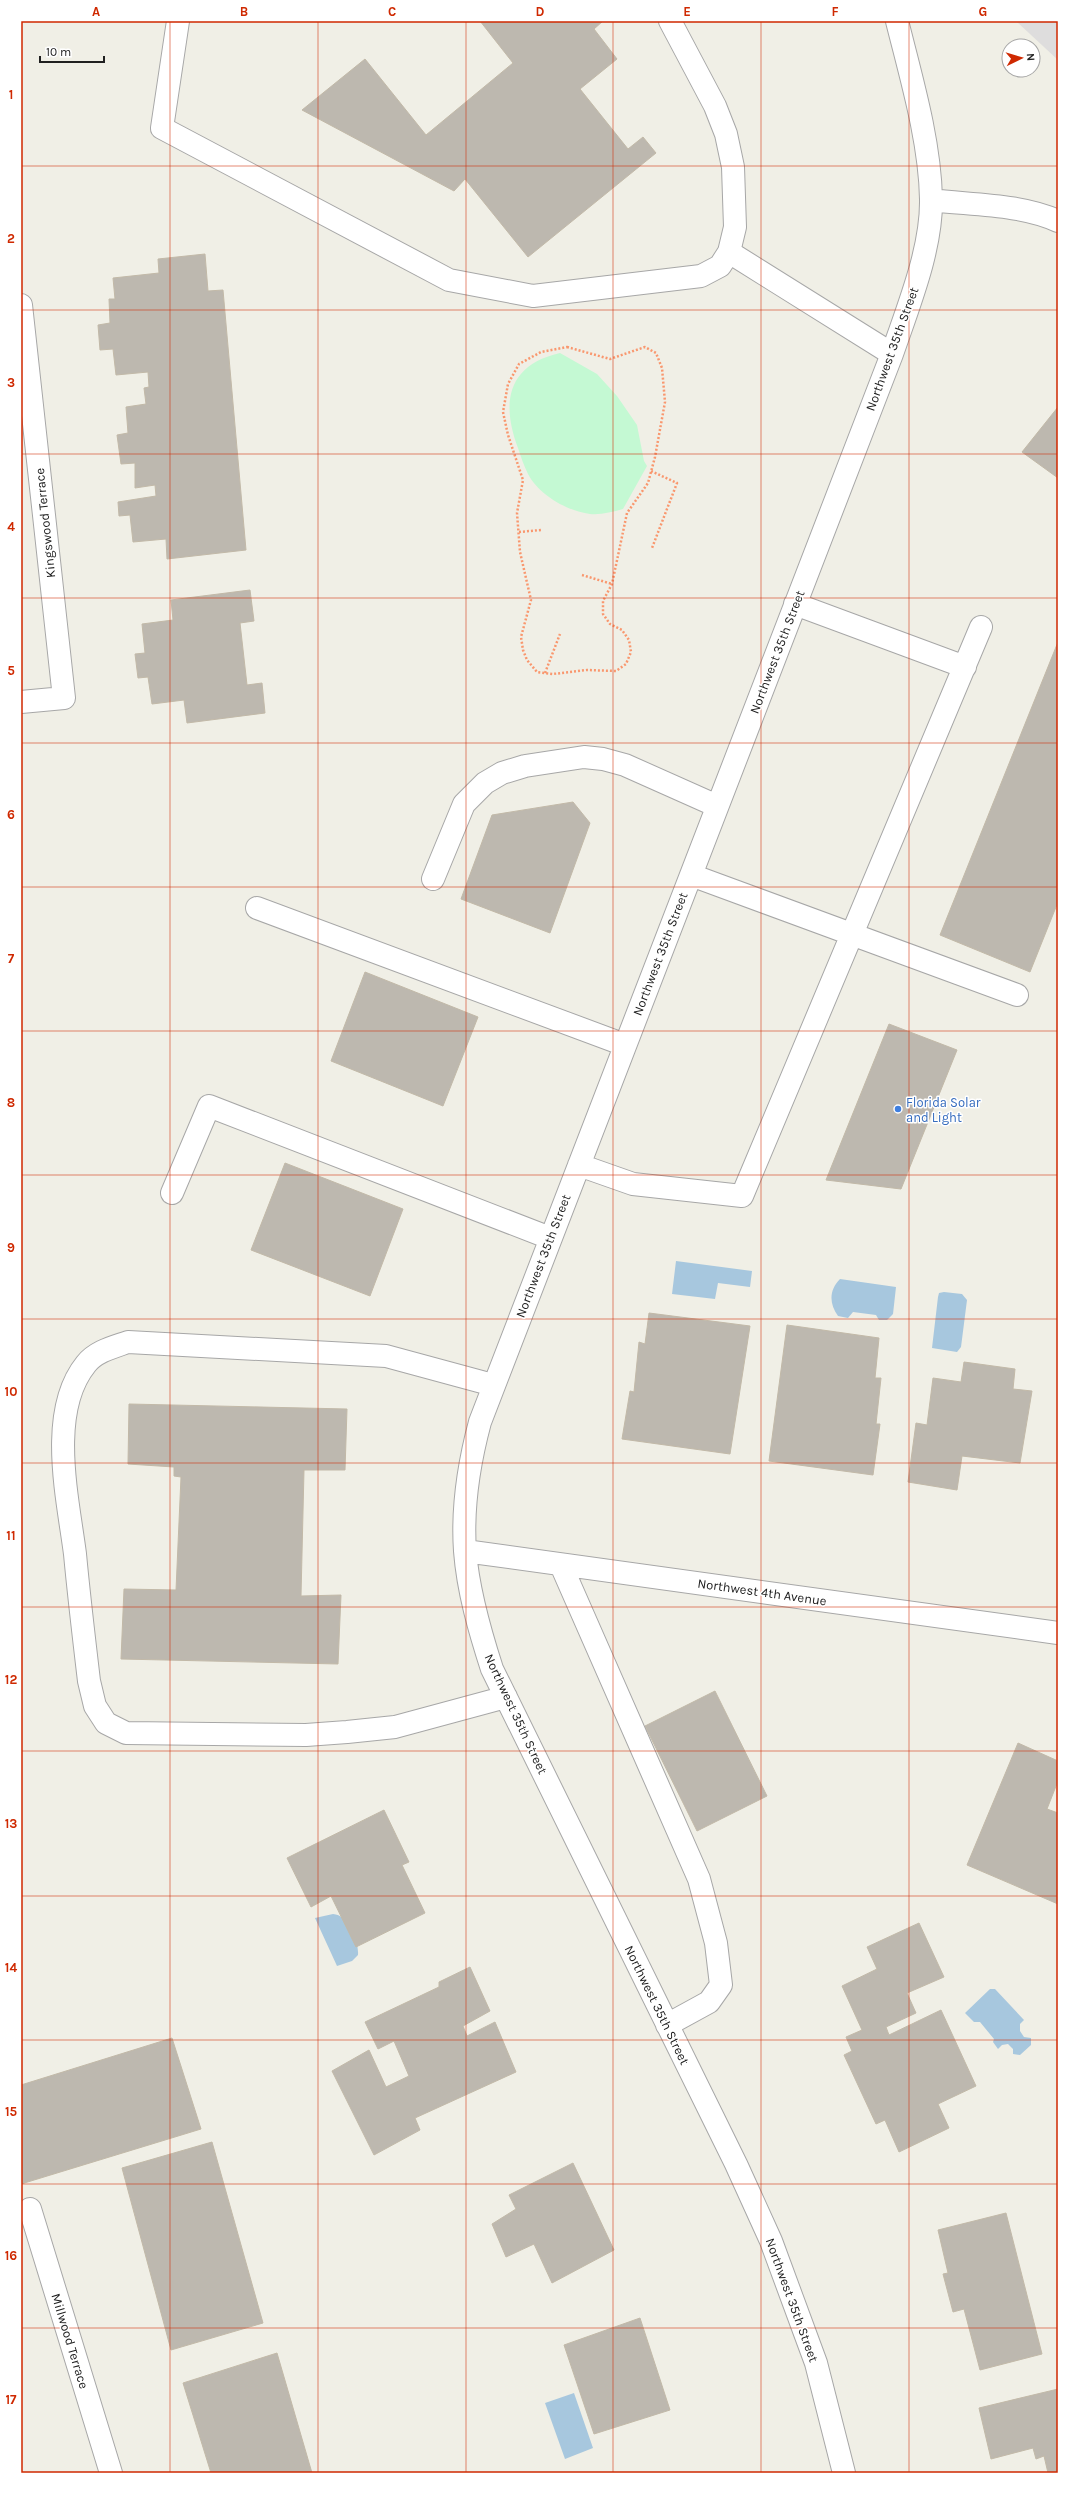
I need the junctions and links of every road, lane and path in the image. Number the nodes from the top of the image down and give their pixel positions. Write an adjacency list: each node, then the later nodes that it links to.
1 (178, 21): 6 (street)
2 (670, 21): 6 (street)
3 (897, 21): 4 (street, Northwest 35th Street)
4 (931, 200): 5 (street); 8 (street, Northwest 35th Street)
5 (1058, 221)
6 (729, 252): 8 (street)
7 (21, 305): 20 (street, Kingswood Terrace)
8 (892, 354): 15 (street, Northwest 35th Street)
9 (651, 471): 11 (path); 12 (path); 14 (path)
10 (541, 530): 11 (path)
11 (519, 532): 19 (path)
12 (652, 548)
13 (582, 575): 14 (path)
14 (612, 584): 19 (path)
15 (795, 604): 18 (street); 21 (street, Northwest 35th Street)
16 (981, 627): 18 (street)
17 (560, 634): 19 (path)
18 (965, 667): 25 (street)
19 (545, 673)
20 (21, 702)
21 (717, 806): 22 (street, Northwest 35th Street); 23 (street)
22 (691, 875): 25 (street); 27 (street, Northwest 35th Street)
23 (433, 878)
24 (257, 908): 27 (street)
25 (852, 933): 26 (street); 28 (street)
26 (1017, 995)
27 (625, 1045): 28 (street, Northwest 35th Street)
28 (578, 1165): 30 (street, Northwest 35th Street)
29 (172, 1193): 30 (street)
30 (550, 1238): 31 (street, Northwest 35th Street)
31 (493, 1386): 32 (street, Northwest 35th Street); 35 (street)
32 (465, 1551): 33 (street, Northwest 4th Avenue); 35 (street, Northwest 35th Street)
33 (561, 1565): 34 (street, Northwest 4th Avenue); 36 (street)
34 (1058, 1633)
35 (506, 1697): 36 (street, Northwest 35th Street)
36 (667, 2025): 39 (street, Northwest 35th Street)
37 (30, 2209): 38 (street, Millwood Terrace)
38 (111, 2473)
39 (844, 2473)

